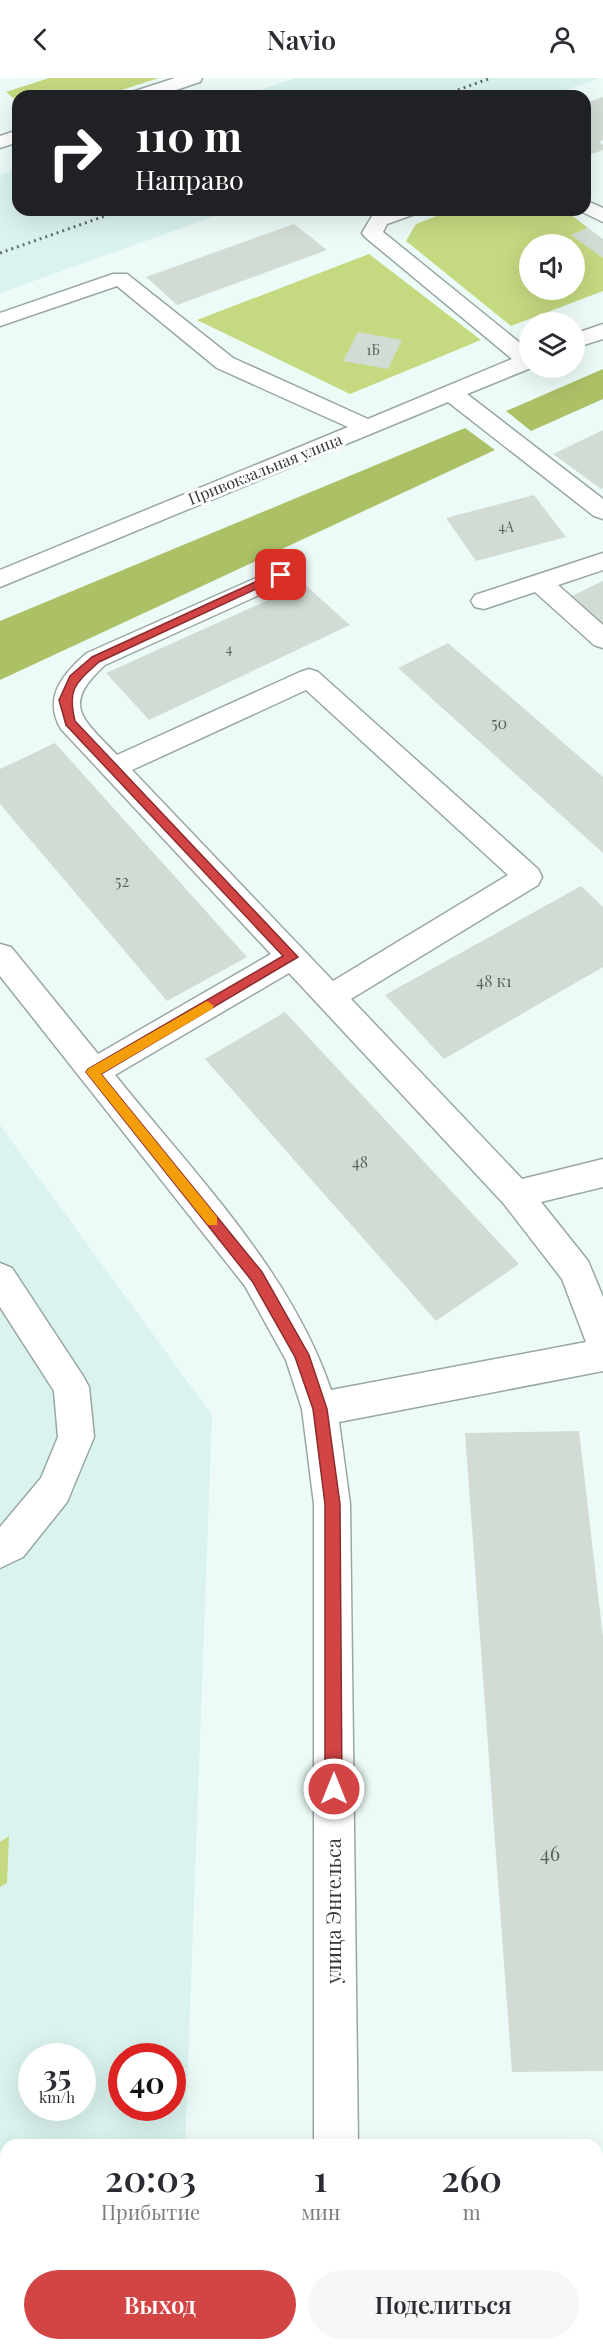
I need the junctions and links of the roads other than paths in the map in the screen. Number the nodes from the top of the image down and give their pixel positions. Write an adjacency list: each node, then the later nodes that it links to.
1 (193, 78): 2 (street)
2 (157, 90)
3 (391, 216): 7 (street)
4 (0, 320): 10 (street)
5 (603, 331): 6 (street)
6 (585, 338)
7 (519, 352)
8 (519, 364): 9 (street, Привокзальная улица)
9 (451, 393): 10 (street, Привокзальная улица); 11 (street)
10 (368, 427): 14 (street, Привокзальная улица)
11 (603, 511)
12 (603, 561): 15 (street)
13 (281, 575): 18 (street)
14 (0, 579)
15 (539, 582): 16 (street); 17 (street)
16 (484, 601)
17 (603, 639)
18 (112, 768): 20 (street); 21 (street)
19 (0, 955): 22 (street, улица Энгельса)
20 (291, 957): 21 (street); 22 (street)
21 (329, 998): 24 (street)
22 (92, 1072): 28 (street, улица Энгельса)
23 (603, 1173): 24 (street)
24 (516, 1194): 26 (street)
25 (0, 1278): 29 (street)
26 (603, 1341)
27 (603, 1355): 28 (street)
28 (320, 1409): 30 (street, улица Энгельса)
29 (0, 1550)
30 (336, 2139)

